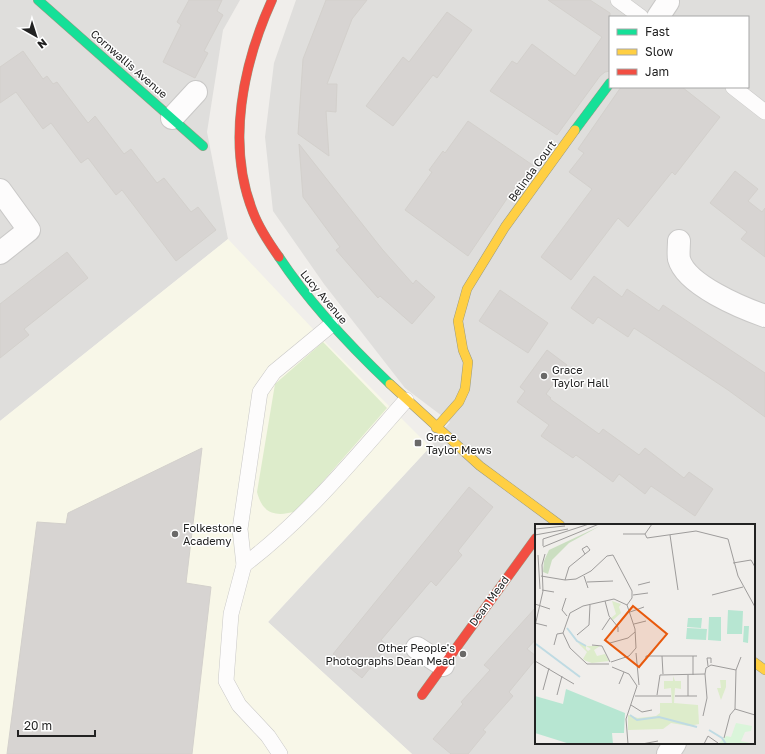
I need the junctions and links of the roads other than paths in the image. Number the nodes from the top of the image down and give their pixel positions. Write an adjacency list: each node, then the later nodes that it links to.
1 (38, 0): 9 (street, Cornwallis Avenue)
2 (272, 0): 15 (street, Lucy Avenue)
3 (618, 0): 4 (lane)
4 (640, 16)
5 (609, 84): 17 (street, Belinda Court)
6 (734, 88): 8 (lane)
7 (196, 92): 9 (street)
8 (765, 112)
9 (172, 118): 10 (street, Cornwallis Avenue)
10 (203, 146)
11 (0, 190): 13 (street)
12 (679, 240): 14 (street)
13 (0, 253)
14 (765, 316)
15 (331, 326): 16 (street, Lucy Avenue); 20 (lane)
16 (406, 400): 17 (street, Lucy Avenue); 20 (lane)
17 (436, 428): 18 (street, Lucy Avenue)
18 (552, 522)
19 (535, 539): 23 (street, Dean Mead)
20 (244, 565): 27 (lane)
21 (417, 648): 23 (street)
22 (755, 663): 24 (street)
23 (443, 664): 25 (street, Dean Mead)
24 (765, 670)
25 (422, 695)
26 (674, 744): 28 (street)
27 (280, 754)
28 (668, 754)

